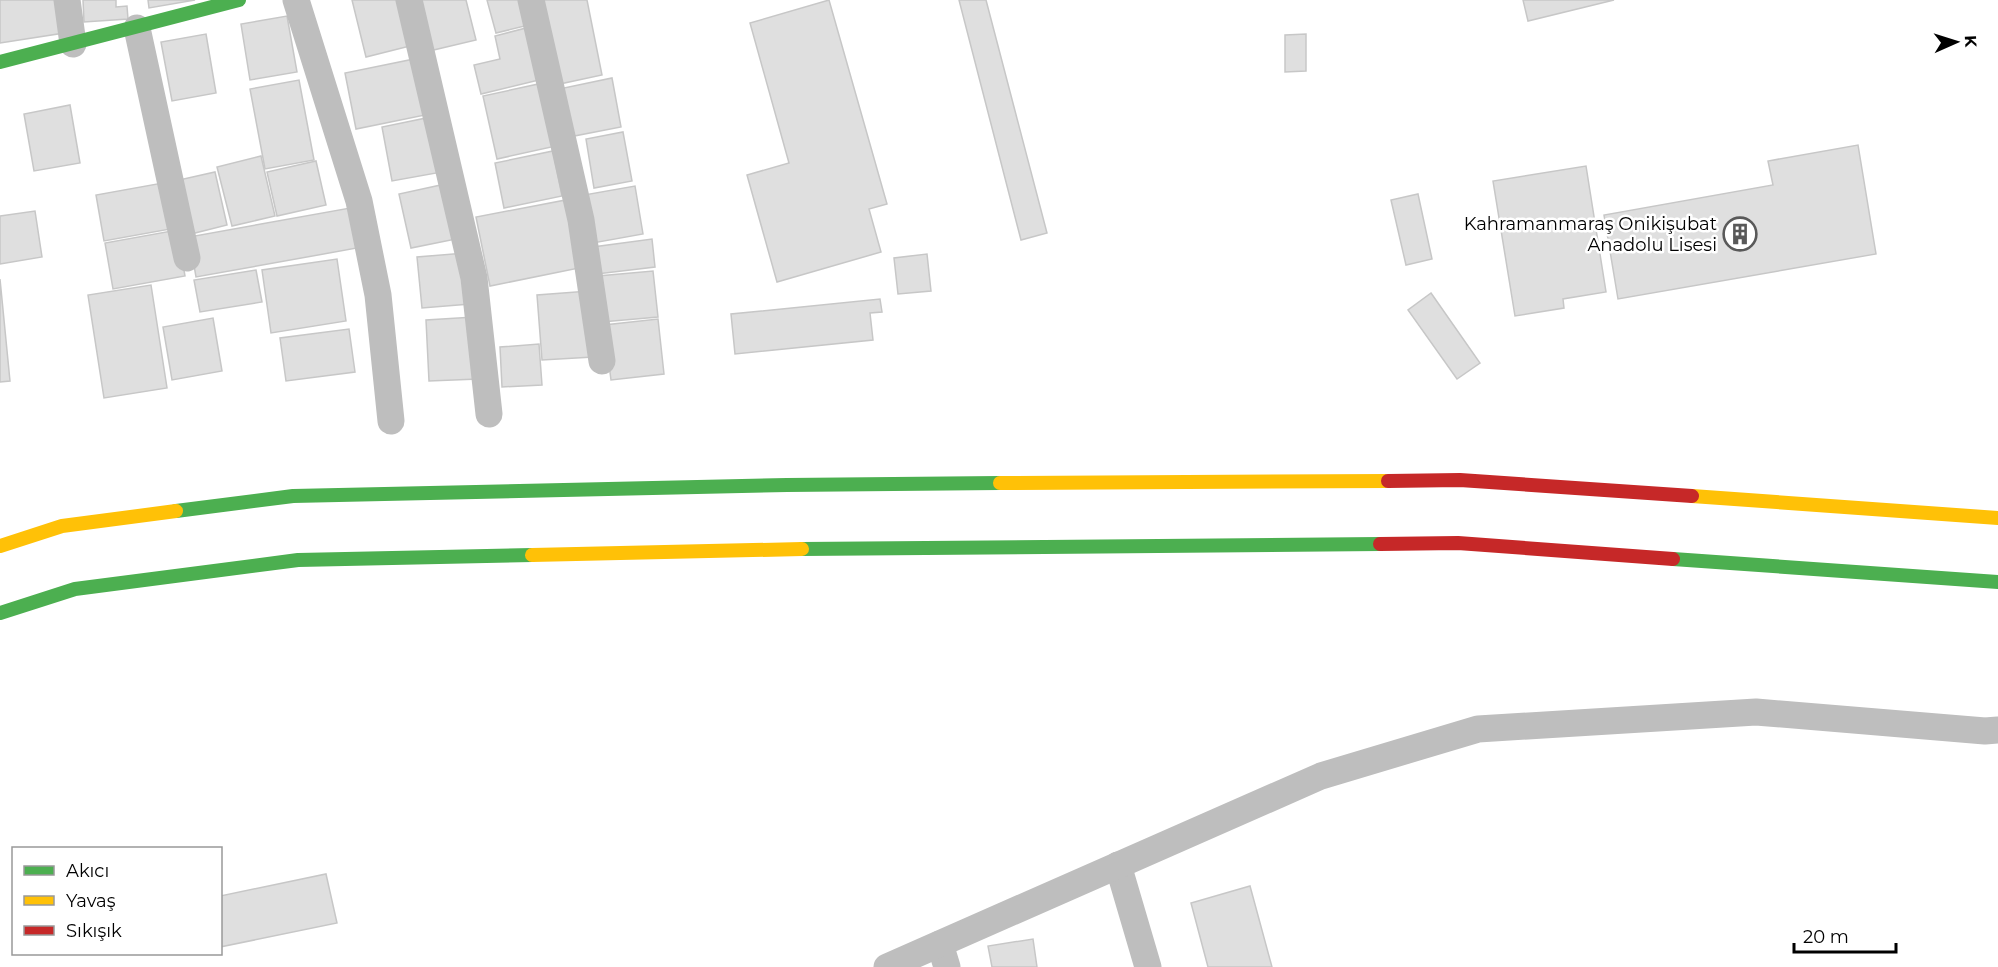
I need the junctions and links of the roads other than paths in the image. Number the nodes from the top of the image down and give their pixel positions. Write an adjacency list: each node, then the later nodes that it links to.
1 (67, 0): 8 (street)
2 (239, 0): 6 (main road)
3 (296, 0): 13 (street)
4 (409, 0): 12 (street)
5 (531, 0): 11 (street)
6 (213, 3): 7 (main road)
7 (137, 28): 8 (main road); 10 (street)
8 (73, 44): 9 (main road)
9 (0, 62)
10 (187, 258)
11 (602, 361)
12 (489, 414)
13 (391, 422)
14 (1998, 518): 15 (main road)
15 (0, 546)
16 (1998, 582): 17 (main road)
17 (0, 613)
18 (1998, 730): 19 (street)
19 (1119, 865): 20 (street); 22 (street)
20 (943, 955): 21 (street)
21 (887, 967)
22 (1148, 967)

